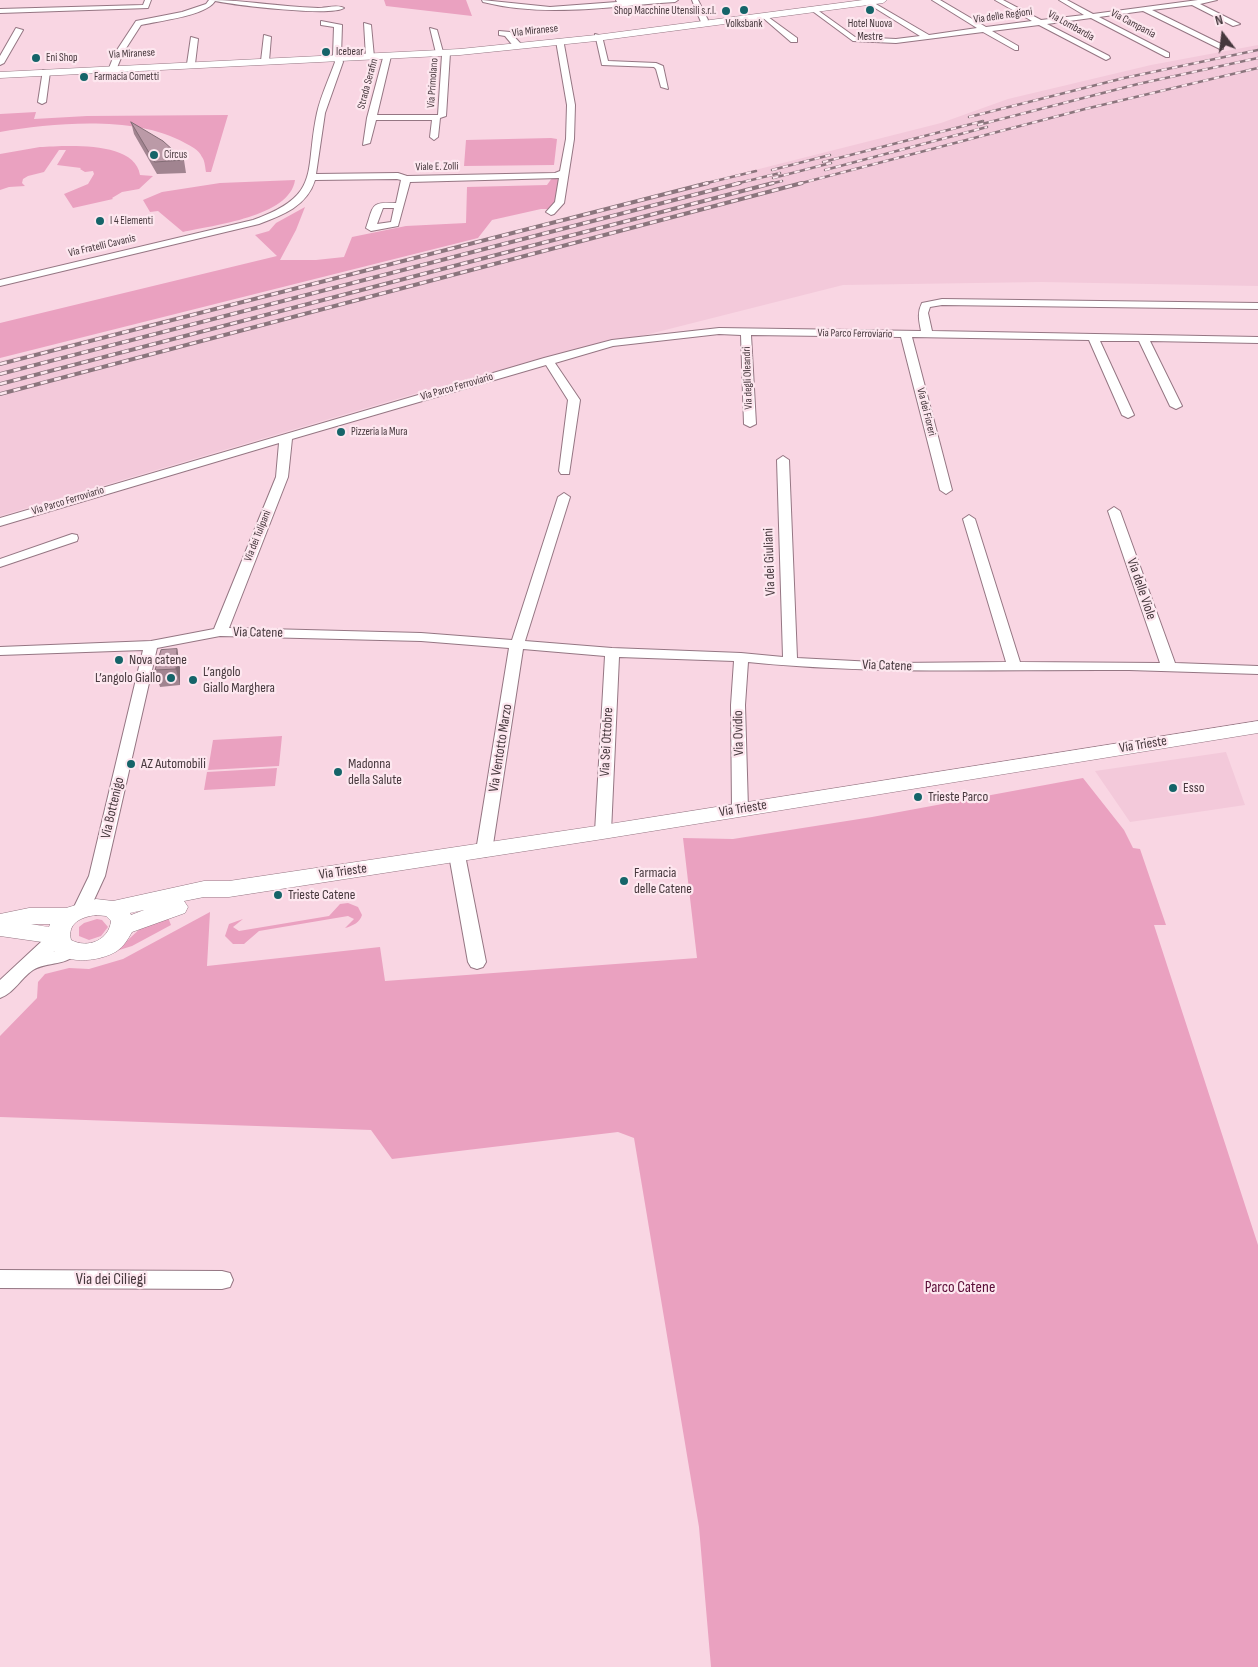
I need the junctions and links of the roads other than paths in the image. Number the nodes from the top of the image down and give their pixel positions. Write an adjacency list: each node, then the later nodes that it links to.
1 (11, 0): 22 (street)
2 (77, 0): 20 (street)
3 (212, 0): 27 (street)
4 (218, 0): 18 (street)
5 (675, 0): 14 (street)
6 (695, 0): 26 (street)
7 (883, 0): 15 (street)
8 (935, 0): 35 (street)
9 (998, 0): 28 (street, Via Lombardia)
10 (1062, 0): 24 (street, Via Campania)
11 (1214, 0): 13 (street, Via delle Regioni)
12 (485, 1): 14 (street)
13 (1189, 1): 21 (street, Via delle Regioni); 30 (street)
14 (626, 2)
15 (869, 2): 19 (street, Via Miranese); 40 (street)
16 (147, 4): 20 (street); 27 (street)
17 (1135, 4): 21 (street)
18 (341, 8)
19 (811, 8): 23 (street, Via Miranese); 40 (street, Via delle Regioni)
20 (72, 9): 22 (street)
21 (1144, 9): 24 (street, Via delle Regioni); 44 (street)
22 (0, 11)
23 (762, 15): 25 (street, Via Miranese); 41 (street)
24 (1093, 16): 28 (street, Via delle Regioni); 47 (street, Via Campania)
25 (728, 19): 26 (street); 32 (street, Via Miranese)
26 (705, 21): 32 (street); 37 (street, Via Miranese)
27 (139, 23): 55 (street)
28 (1040, 23): 35 (street, Via delle Regioni); 50 (street, Via Lombardia)
29 (324, 24): 51 (street, Via Fratelli Cavanis)
30 (1236, 24)
31 (367, 25): 49 (street)
32 (680, 27): 37 (street, Via Miranese)
33 (19, 30): 53 (street)
34 (433, 30): 46 (street)
35 (984, 30): 40 (street, Via delle Regioni); 45 (street)
36 (502, 33): 43 (street, Via Miranese)
37 (599, 36): 42 (street, Via Miranese); 58 (street)
38 (267, 37): 52 (street)
39 (194, 38): 54 (street)
40 (929, 38)
41 (794, 40)
42 (560, 41): 43 (street, Via Miranese); 64 (street)
43 (518, 46): 46 (street, Via Miranese)
44 (1220, 47)
45 (1015, 48)
46 (443, 53): 48 (street, Via Miranese); 60 (street, Via Primolano)
47 (1166, 55)
48 (387, 56): 49 (street, Via Miranese); 61 (street, Strada Serafin)
49 (370, 57): 51 (street, Via Miranese)
50 (1106, 58)
51 (339, 59): 52 (street, Via Miranese); 65 (street, Via Fratelli Cavanis)
52 (265, 62): 54 (street, Via Miranese)
53 (0, 63)
54 (191, 64): 55 (street, Via Miranese)
55 (114, 68): 56 (street, Via Miranese)
56 (46, 72): 57 (street, Via Miranese); 59 (street)
57 (0, 76)
58 (665, 88)
59 (42, 102)
60 (442, 116)
61 (371, 118): 62 (street, Strada Serafin); 63 (street, Strada Serafin)
62 (434, 137)
63 (366, 143)
64 (563, 173): 66 (street, Viale E. Zolli); 68 (street)
65 (311, 177): 66 (street, Viale E. Zolli); 69 (street, Via Fratelli Cavanis)
66 (406, 179): 67 (street)
67 (400, 206)
68 (551, 212)
69 (256, 222): 70 (street, Via Fratelli Cavanis); 71 (street, Via Fratelli Cavanis)
70 (238, 227): 71 (street); 72 (street, Via Fratelli Cavanis)
71 (233, 237): 73 (street, Via Fratelli Cavanis)
72 (0, 283)
73 (0, 291)
74 (1258, 306): 77 (street)
75 (746, 332): 76 (street, Via Parco Ferroviario); 81 (street, Via Parco Ferroviario); 84 (street, Via degli Oleandri)
76 (906, 334): 77 (street, Via Parco Ferroviario); 88 (street, Via dei Fioreri)
77 (927, 335): 78 (street, Via Parco Ferroviario)
78 (1093, 337): 79 (street, Via Parco Ferroviario); 83 (street)
79 (1143, 338): 80 (street, Via Parco Ferroviario); 82 (street)
80 (1258, 340)
81 (548, 360): 85 (street, Via Parco Ferroviario); 87 (street)
82 (1176, 406)
83 (1128, 415)
84 (750, 424)
85 (286, 436): 92 (street, Via Parco Ferroviario); 95 (street, Via dei Tulipani)
86 (783, 460): 101 (street, Via dei Giuliani)
87 (565, 471)
88 (946, 490)
89 (564, 497): 97 (street)
90 (1114, 511): 103 (street, Via delle Viole)
91 (969, 519): 102 (street)
92 (0, 522)
93 (72, 538): 94 (street)
94 (0, 563)
95 (220, 632): 96 (street, Via Catene); 97 (street, Via Catene)
96 (151, 645): 98 (street, Via Catene); 111 (street, Via Bottenigo)
97 (517, 645): 99 (street, Via Catene); 108 (street, Via Ventotto Marzo)
98 (0, 651)
99 (612, 652): 100 (street, Via Catene); 107 (street, Via Sei Ottobre)
100 (740, 657): 101 (street, Via Catene); 106 (street, Via Ovidio)
101 (790, 662): 102 (street, Via Catene)
102 (1014, 666): 103 (street, Via Catene)
103 (1169, 667): 104 (street, Via Catene)
104 (1258, 670)
105 (1258, 727): 106 (street, Via Trieste)
106 (740, 809): 107 (street, Via Trieste)
107 (603, 832): 108 (street, Via Trieste)
108 (484, 851): 109 (street, Via Trieste)
109 (457, 855): 110 (street, Via Trieste); 116 (street)
110 (229, 889): 112 (street, Via Trieste)
111 (76, 913): 112 (street); 113 (street); 115 (street)
112 (118, 918): 115 (street)
113 (0, 922)
114 (0, 928): 115 (street)
115 (62, 942): 117 (street)
116 (477, 962)
117 (0, 991)
118 (0, 1280): 119 (street, Via dei Ciliegi)
119 (222, 1280)

